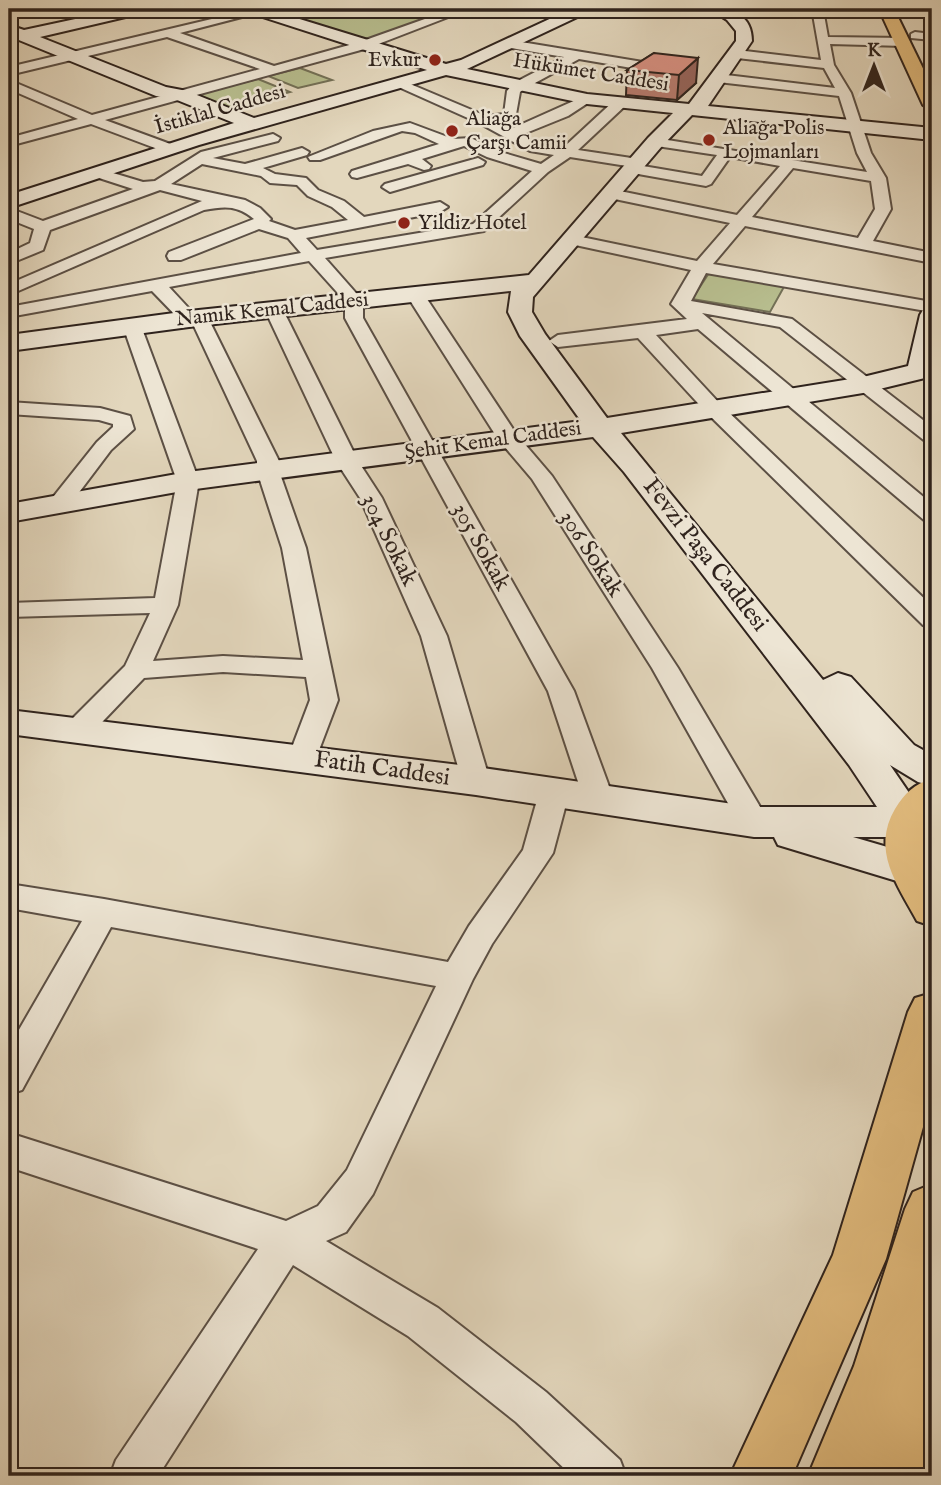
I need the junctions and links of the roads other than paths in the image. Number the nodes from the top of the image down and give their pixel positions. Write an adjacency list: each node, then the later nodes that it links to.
1 (100, 9): 14 (street)
2 (142, 9): 14 (street)
3 (463, 9): 20 (street)
4 (545, 9): 12 (street)
5 (583, 9): 19 (street, İstiklal Caddesi)
6 (711, 9): 13 (street)
7 (763, 9): 13 (street)
8 (817, 9): 18 (street)
9 (886, 9): 17 (highway)
10 (902, 9): 17 (highway)
11 (255, 10): 16 (street); 20 (street, Hükümet Caddesi)
12 (568, 11): 27 (street, İstiklal Caddesi)
13 (726, 14): 22 (street); 40 (street, Fevzi Paşa Caddesi)
14 (117, 15): 15 (street)
15 (16, 33): 21 (street)
16 (168, 33): 21 (street); 26 (street)
17 (917, 38): 18 (street); 24 (highway); 39 (highway)
18 (824, 40): 25 (street)
19 (509, 44): 23 (street); 27 (street, İstiklal Caddesi)
20 (364, 45): 26 (street); 27 (street, Hükümet Caddesi)
21 (78, 54): 28 (street); 33 (street)
22 (737, 54): 25 (street); 29 (street, Fevzi Paşa Caddesi)
23 (577, 55): 32 (street); 34 (street)
24 (927, 55)
25 (828, 65): 35 (street)
26 (274, 70): 33 (street)
27 (446, 70): 31 (street, İstiklal Caddesi); 32 (street, Hükümet Caddesi)
28 (9, 71)
29 (718, 78): 35 (street); 40 (street, Fevzi Paşa Caddesi)
30 (9, 84): 36 (street)
31 (398, 84): 42 (street); 43 (street, İstiklal Caddesi)
32 (519, 86): 37 (street, Hükümet Caddesi); 42 (street)
33 (176, 93): 41 (street); 43 (street)
34 (624, 93): 37 (street, Hükümet Caddesi); 40 (street, Hükümet Caddesi); 54 (street)
35 (844, 93): 44 (street)
36 (39, 96): 38 (street); 41 (street)
37 (587, 99): 46 (street)
38 (19, 102)
39 (932, 105)
40 (687, 110): 44 (street, Hükümet Caddesi); 49 (street, Fevzi Paşa Caddesi)
41 (90, 119): 48 (street); 51 (street)
42 (484, 120): 46 (street)
43 (253, 124): 51 (street, İstiklal Caddesi)
44 (855, 127): 45 (street, Hükümet Caddesi); 68 (street)
45 (932, 134)
46 (508, 135): 54 (street)
47 (273, 138): 55 (street)
48 (9, 142)
49 (655, 142): 52 (street); 60 (street, Fevzi Paşa Caddesi)
50 (451, 144): 53 (street); 56 (street); 61 (street)
51 (160, 151): 55 (street); 64 (street, İstiklal Caddesi)
52 (726, 152): 59 (street); 60 (street)
53 (492, 154): 57 (street); 58 (street)
54 (565, 154): 60 (street); 62 (street)
55 (200, 159): 61 (street); 70 (street)
56 (409, 159): 63 (street); 65 (street)
57 (508, 159): 58 (street); 62 (street)
58 (478, 162): 63 (street)
59 (789, 164): 68 (street); 79 (street)
60 (635, 166): 72 (street, Fevzi Paşa Caddesi)
61 (247, 168): 67 (street)
62 (543, 169): 87 (street)
63 (439, 172): 71 (street)
64 (97, 173): 70 (street); 73 (street, İstiklal Caddesi)
65 (356, 174)
66 (321, 175): 69 (street)
67 (270, 178): 69 (street); 74 (street)
68 (878, 178): 85 (street)
69 (301, 181): 78 (street)
70 (159, 186): 74 (street); 81 (street)
71 (390, 187)
72 (610, 194): 79 (street); 84 (street, Fevzi Paşa Caddesi)
73 (14, 197)
74 (229, 201): 75 (street); 80 (street)
75 (200, 206): 80 (street); 83 (street)
76 (440, 207): 78 (street)
77 (9, 213): 81 (street)
78 (359, 221): 82 (street)
79 (738, 222): 85 (street); 90 (street)
80 (258, 223): 82 (street); 86 (street)
81 (43, 227): 89 (street)
82 (293, 235): 87 (street)
83 (127, 238): 86 (street); 91 (street)
84 (572, 240): 90 (street); 94 (street, Fevzi Paşa Caddesi)
85 (863, 244): 88 (street)
86 (163, 252): 92 (street)
87 (315, 255): 92 (street); 99 (street)
88 (932, 258)
89 (9, 259)
90 (701, 267): 95 (street); 100 (street)
91 (60, 268): 96 (street); 97 (street)
92 (196, 277): 93 (street)
93 (156, 284): 97 (street); 105 (street)
94 (533, 285): 98 (street, Namık Kemal Caddesi); 110 (street, Fevzi Paşa Caddesi); 117 (street, Fevzi Paşa Caddesi)
95 (810, 286): 101 (street); 107 (street)
96 (9, 290)
97 (114, 292): 103 (street)
98 (415, 294): 99 (street, Namık Kemal Caddesi); 119 (street, 306 Sokak)
99 (354, 301): 102 (street, Namık Kemal Caddesi); 120 (street, 305 Sokak)
100 (680, 304): 106 (street); 107 (street)
101 (932, 307)
102 (274, 310): 105 (street, Namık Kemal Caddesi); 121 (street, 304 Sokak)
103 (9, 312)
104 (932, 315): 112 (street, Şehit Kemal Caddesi)
105 (194, 319): 108 (street, Namık Kemal Caddesi); 122 (street)
106 (700, 323): 109 (street); 114 (street)
107 (786, 323): 113 (street)
108 (132, 326): 111 (street, Namık Kemal Caddesi); 123 (street)
109 (643, 332): 110 (street); 116 (street)
110 (558, 341): 117 (street, Fevzi Paşa Caddesi)
111 (9, 343)
112 (926, 375): 113 (street, Şehit Kemal Caddesi)
113 (863, 385): 114 (street, Şehit Kemal Caddesi); 118 (street)
114 (791, 397): 116 (street, Şehit Kemal Caddesi); 126 (street)
115 (9, 408): 124 (street)
116 (714, 409): 117 (street, Şehit Kemal Caddesi); 129 (street)
117 (612, 425): 119 (street, Şehit Kemal Caddesi); 135 (street, Fevzi Paşa Caddesi); 139 (street, Fevzi Paşa Caddesi)
118 (932, 437)
119 (509, 439): 120 (street, Şehit Kemal Caddesi); 140 (street, 306 Sokak)
120 (427, 450): 121 (street, Şehit Kemal Caddesi); 138 (street, 305 Sokak)
121 (347, 461): 122 (street, Şehit Kemal Caddesi); 136 (street, 304 Sokak)
122 (268, 471): 123 (street, Şehit Kemal Caddesi); 130 (street)
123 (188, 481): 124 (street, Şehit Kemal Caddesi); 127 (street)
124 (57, 506): 125 (street, Şehit Kemal Caddesi)
125 (9, 513)
126 (932, 515)
127 (166, 605): 128 (street); 131 (street)
128 (9, 610)
129 (932, 620)
130 (320, 669): 131 (street); 134 (street)
131 (136, 670): 133 (street)
132 (9, 722): 133 (street, Fatih Caddesi)
133 (75, 733): 134 (street, Fatih Caddesi)
134 (302, 758): 136 (street, Fatih Caddesi)
135 (932, 772)
136 (476, 781): 137 (street, Fatih Caddesi)
137 (554, 793): 138 (street, Fatih Caddesi); 144 (street)
138 (599, 800): 140 (street, Fatih Caddesi)
139 (920, 808): 140 (street, Fatih Caddesi); 141 (highway)
140 (754, 822): 141 (street, Fatih Caddesi)
141 (926, 895)
142 (9, 896): 143 (street)
143 (104, 911): 144 (street); 146 (street)
144 (457, 977): 149 (street)
145 (932, 1012): 153 (highway)
146 (9, 1079)
147 (9, 1150): 149 (street)
148 (932, 1209): 154 (highway)
149 (287, 1240): 151 (street); 152 (street)
150 (932, 1346): 155 (highway)
151 (132, 1476)
152 (604, 1476)
153 (761, 1476)
154 (839, 1476)
155 (892, 1476)

